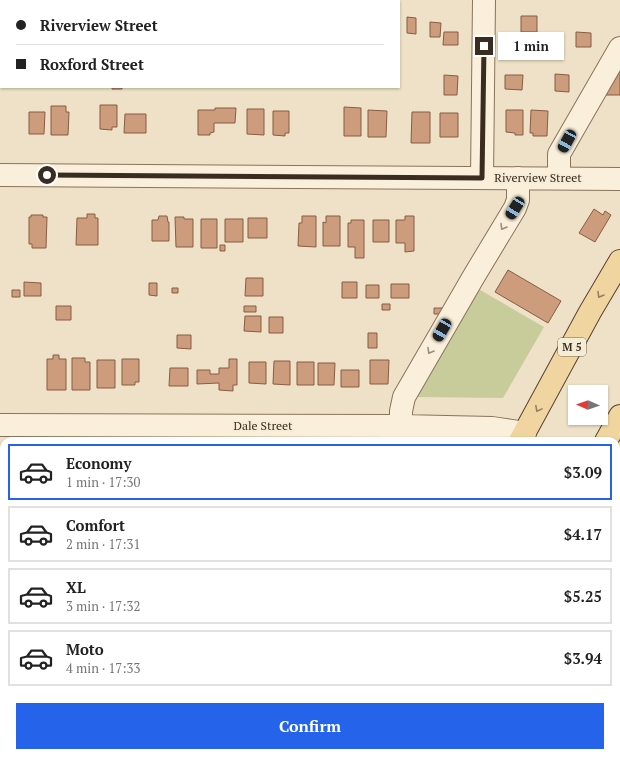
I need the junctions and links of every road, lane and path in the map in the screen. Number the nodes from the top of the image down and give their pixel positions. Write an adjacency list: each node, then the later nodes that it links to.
1 (484, 0): 4 (street)
2 (620, 48): 6 (street)
3 (0, 175): 4 (street, Riverview Street)
4 (482, 178): 5 (street, Riverview Street)
5 (518, 178): 6 (street, Riverview Street); 11 (street, one-way to 11)
6 (559, 178): 7 (street, Riverview Street)
7 (620, 178)
8 (620, 261): 12 (main road, M 5, one-way to 12)
9 (620, 416): 13 (main road)
10 (0, 425): 11 (street, Dale Street)
11 (401, 426): 12 (street, Dale Street)
12 (523, 437)
13 (612, 437)

